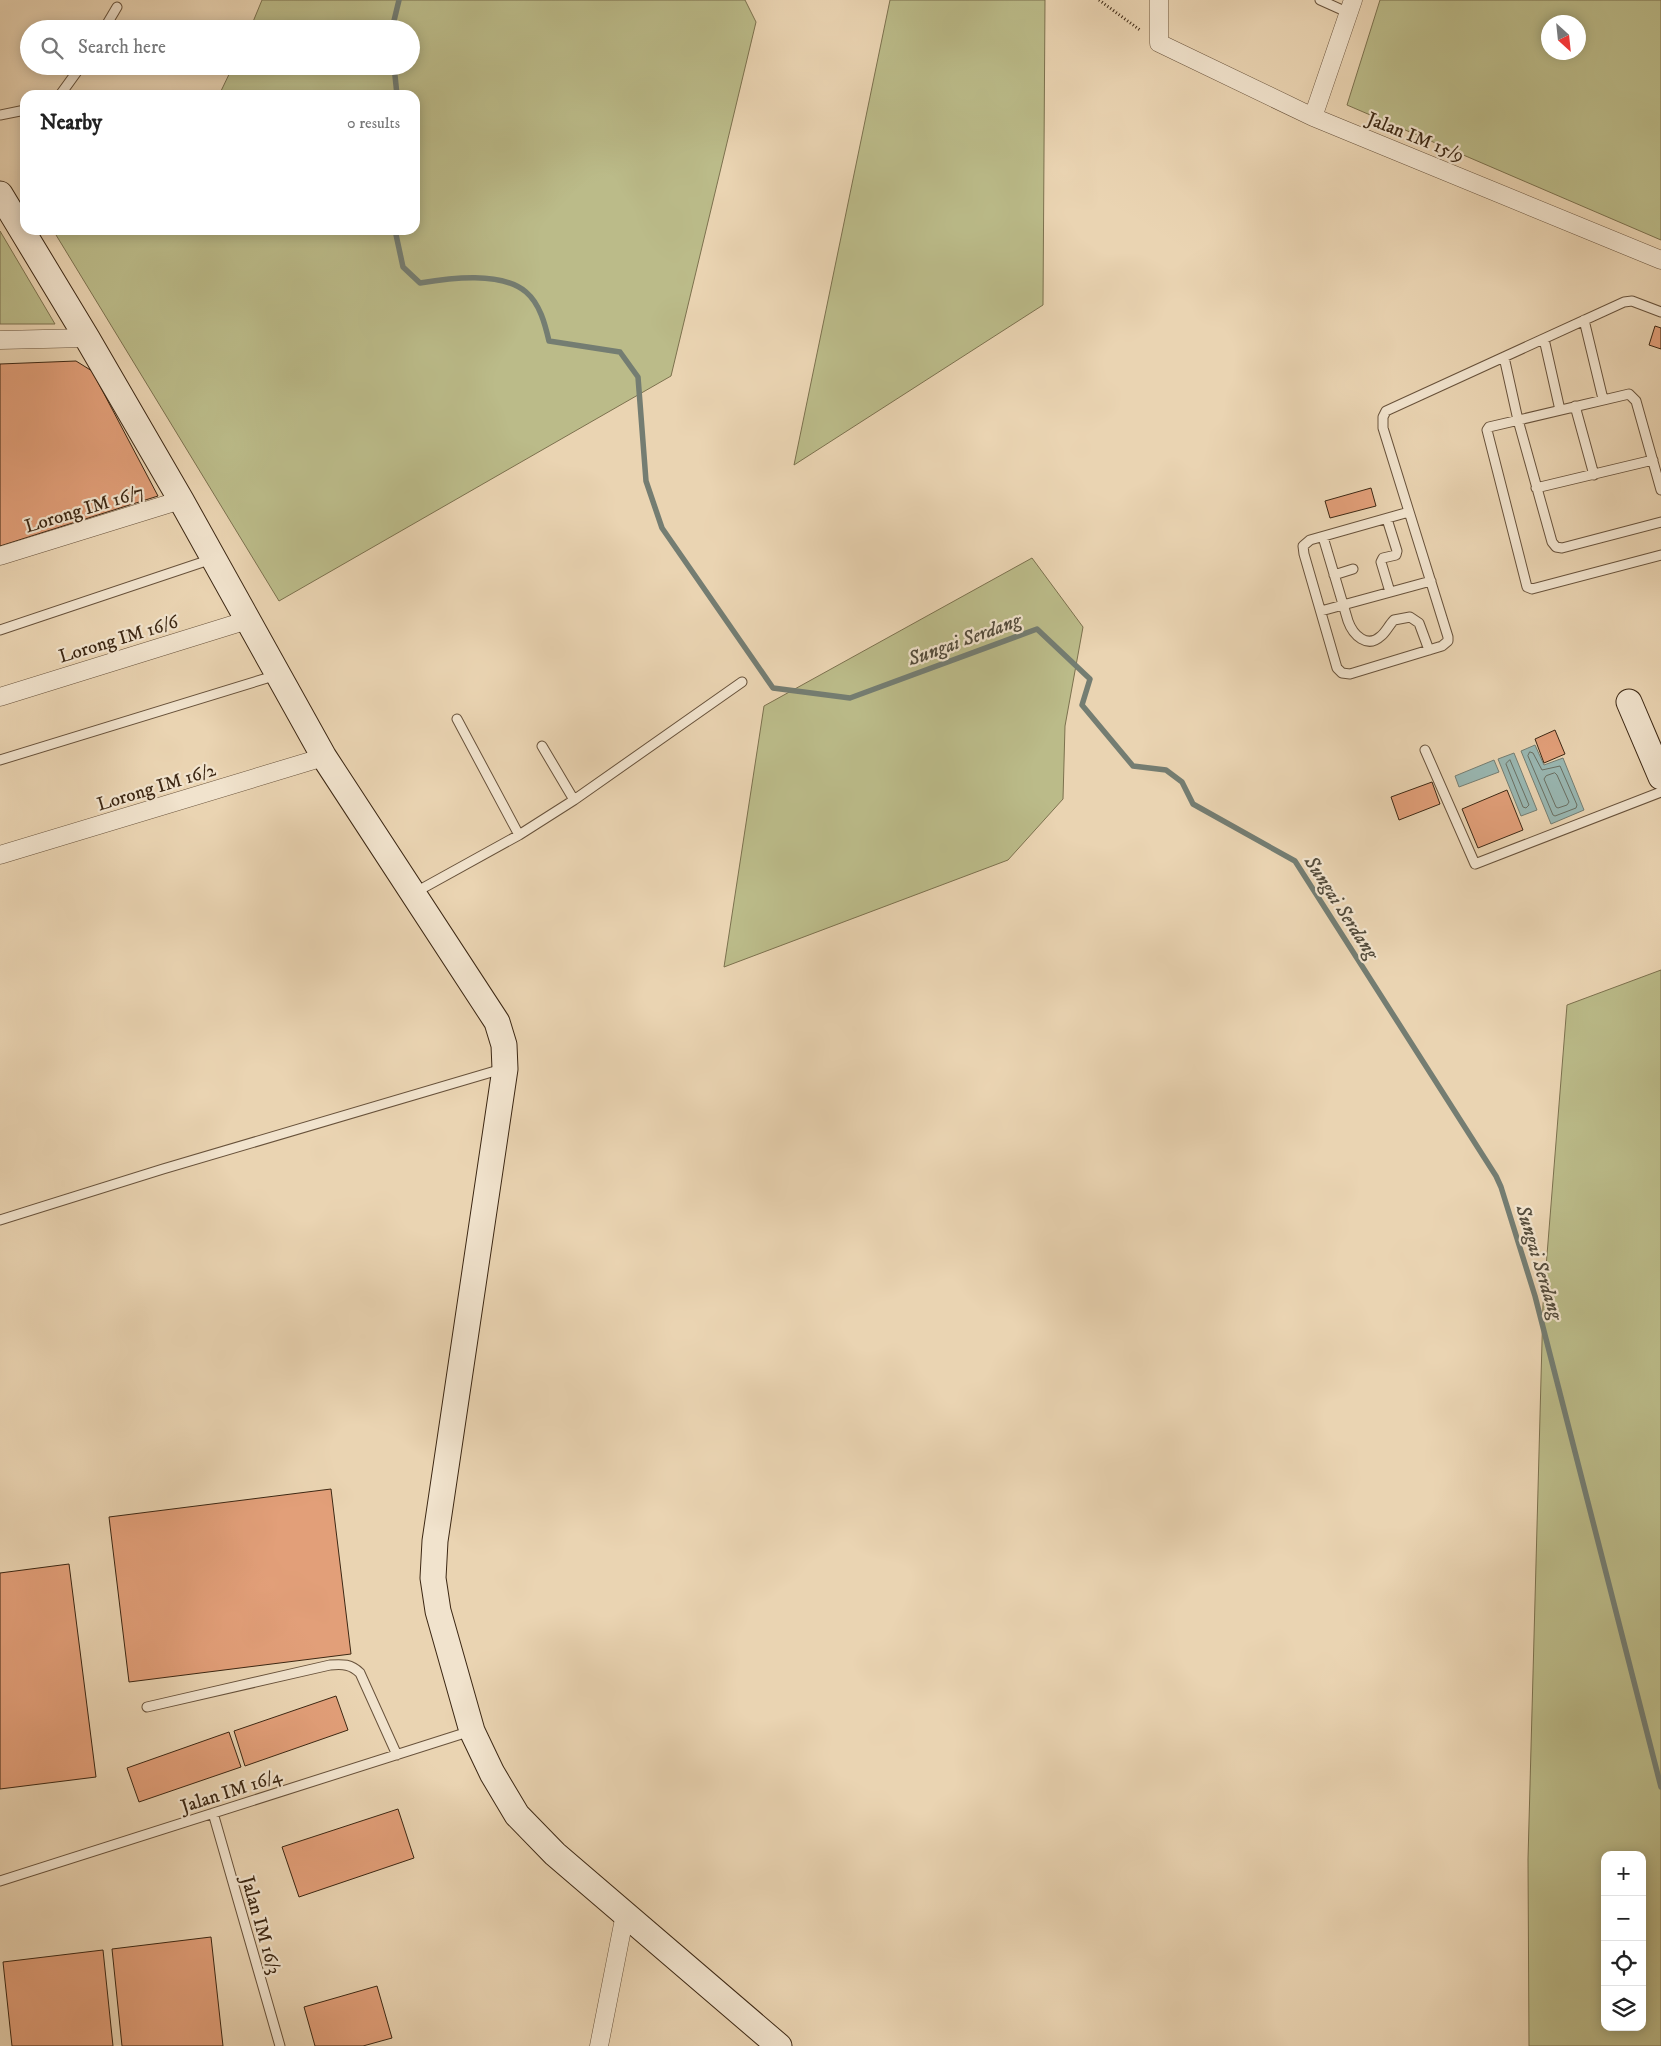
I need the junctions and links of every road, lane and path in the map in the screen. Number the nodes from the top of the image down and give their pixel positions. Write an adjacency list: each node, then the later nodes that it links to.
1 (1098, 0): 7 (path)
2 (1159, 0): 7 (street)
3 (1320, 0): 4 (lane)
4 (1351, 6): 12 (street)
5 (117, 7): 6 (lane)
6 (109, 20)
7 (1159, 43): 12 (street, Jalan IM 15/9)
8 (74, 75): 9 (lane)
9 (64, 90)
10 (20, 111): 11 (lane)
11 (0, 115)
12 (1313, 117): 16 (street, Jalan IM 15/9)
13 (0, 194): 14 (street)
14 (20, 227)
15 (25, 235): 19 (street)
16 (1661, 260)
17 (1661, 312): 18 (lane)
18 (1584, 320): 20 (lane); 23 (lane)
19 (87, 338): 21 (street); 31 (street)
20 (1544, 339): 22 (lane); 25 (lane)
21 (0, 340)
22 (1504, 357): 26 (lane); 32 (lane)
23 (1603, 399): 24 (lane); 27 (lane)
24 (1575, 406): 25 (lane); 28 (lane)
25 (1560, 410): 26 (lane)
26 (1518, 420): 29 (lane); 36 (lane)
27 (1653, 460): 28 (lane); 30 (lane)
28 (1594, 474): 29 (lane)
29 (1536, 488): 34 (lane)
30 (1661, 490)
31 (181, 500): 37 (street, Lorong IM 16/7); 38 (street)
32 (1409, 512): 33 (lane); 41 (lane)
33 (1388, 519): 35 (lane); 42 (lane)
34 (1661, 522)
35 (1323, 537): 40 (lane); 44 (lane)
36 (1661, 555)
37 (0, 556)
38 (212, 558): 45 (street); 46 (lane)
39 (1353, 569): 40 (lane)
40 (1334, 574): 43 (lane)
41 (1430, 581): 42 (lane); 47 (lane)
42 (1390, 592): 43 (lane)
43 (1343, 605): 44 (lane); 47 (lane)
44 (1321, 611): 47 (lane)
45 (248, 620): 48 (street); 50 (street, Lorong IM 16/6)
46 (0, 630)
47 (1429, 650)
48 (278, 675): 55 (street); 56 (lane)
49 (742, 682): 59 (lane)
50 (0, 697)
51 (1629, 702): 57 (street)
52 (457, 719): 60 (lane)
53 (542, 746): 59 (lane)
54 (1425, 750): 58 (lane)
55 (324, 757): 61 (street, Lorong IM 16/2); 62 (street)
56 (0, 760)
57 (1661, 777)
58 (1661, 792)
59 (574, 800): 60 (lane)
60 (519, 835): 62 (lane)
61 (0, 855)
62 (412, 894): 63 (street)
63 (505, 1069): 64 (lane); 66 (street)
64 (0, 1220)
65 (148, 1707): 67 (lane)
66 (472, 1731): 67 (lane, Jalan IM 16/4); 70 (street)
67 (397, 1754): 68 (lane, Jalan IM 16/4)
68 (213, 1813): 69 (lane, Jalan IM 16/4); 71 (lane, Jalan IM 16/3)
69 (0, 1881)
70 (625, 1914): 72 (street); 73 (street)
71 (280, 2046)
72 (599, 2046)
73 (779, 2046)

